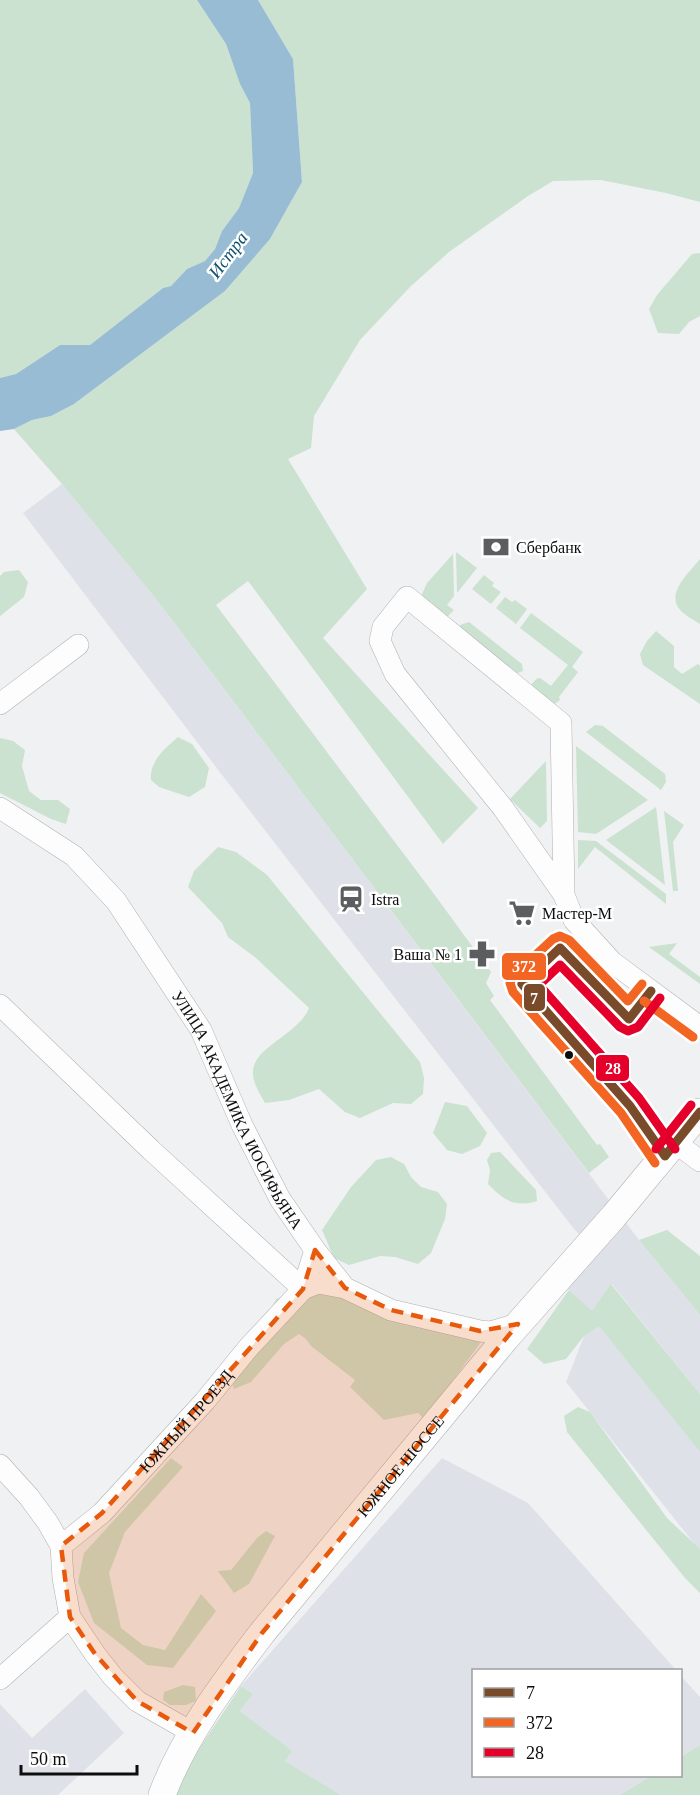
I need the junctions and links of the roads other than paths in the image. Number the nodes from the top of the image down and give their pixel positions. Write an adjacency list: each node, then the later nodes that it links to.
1 (78, 645): 2 (street)
2 (0, 704)
3 (0, 808): 10 (street, УЛИЦА АКАДЕМИКА ИОСИФЬЯНА)
4 (564, 895): 4 (street); 6 (street)
5 (0, 1005): 11 (street)
6 (700, 1027)
7 (700, 1112): 8 (main road, ЮЖНОЕ ШОССЕ)
8 (670, 1149): 9 (street); 13 (main road, ЮЖНОЕ ШОССЕ)
9 (700, 1161)
10 (315, 1250): 11 (street); 12 (street, УЛИЦА АКАДЕМИКА ИОСИФЬЯНА)
11 (303, 1288): 12 (street); 15 (street, ЮЖНЫЙ ПРОЕЗД)
12 (345, 1288): 13 (street, УЛИЦА АКАДЕМИКА ИОСИФЬЯНА)
13 (518, 1324): 18 (main road, ЮЖНОЕ ШОССЕ)
14 (0, 1465): 15 (street)
15 (61, 1546): 16 (street)
16 (70, 1617): 17 (street); 18 (street)
17 (0, 1679)
18 (193, 1733): 19 (main road, ЮЖНОЕ ШОССЕ)
19 (162, 1795)

